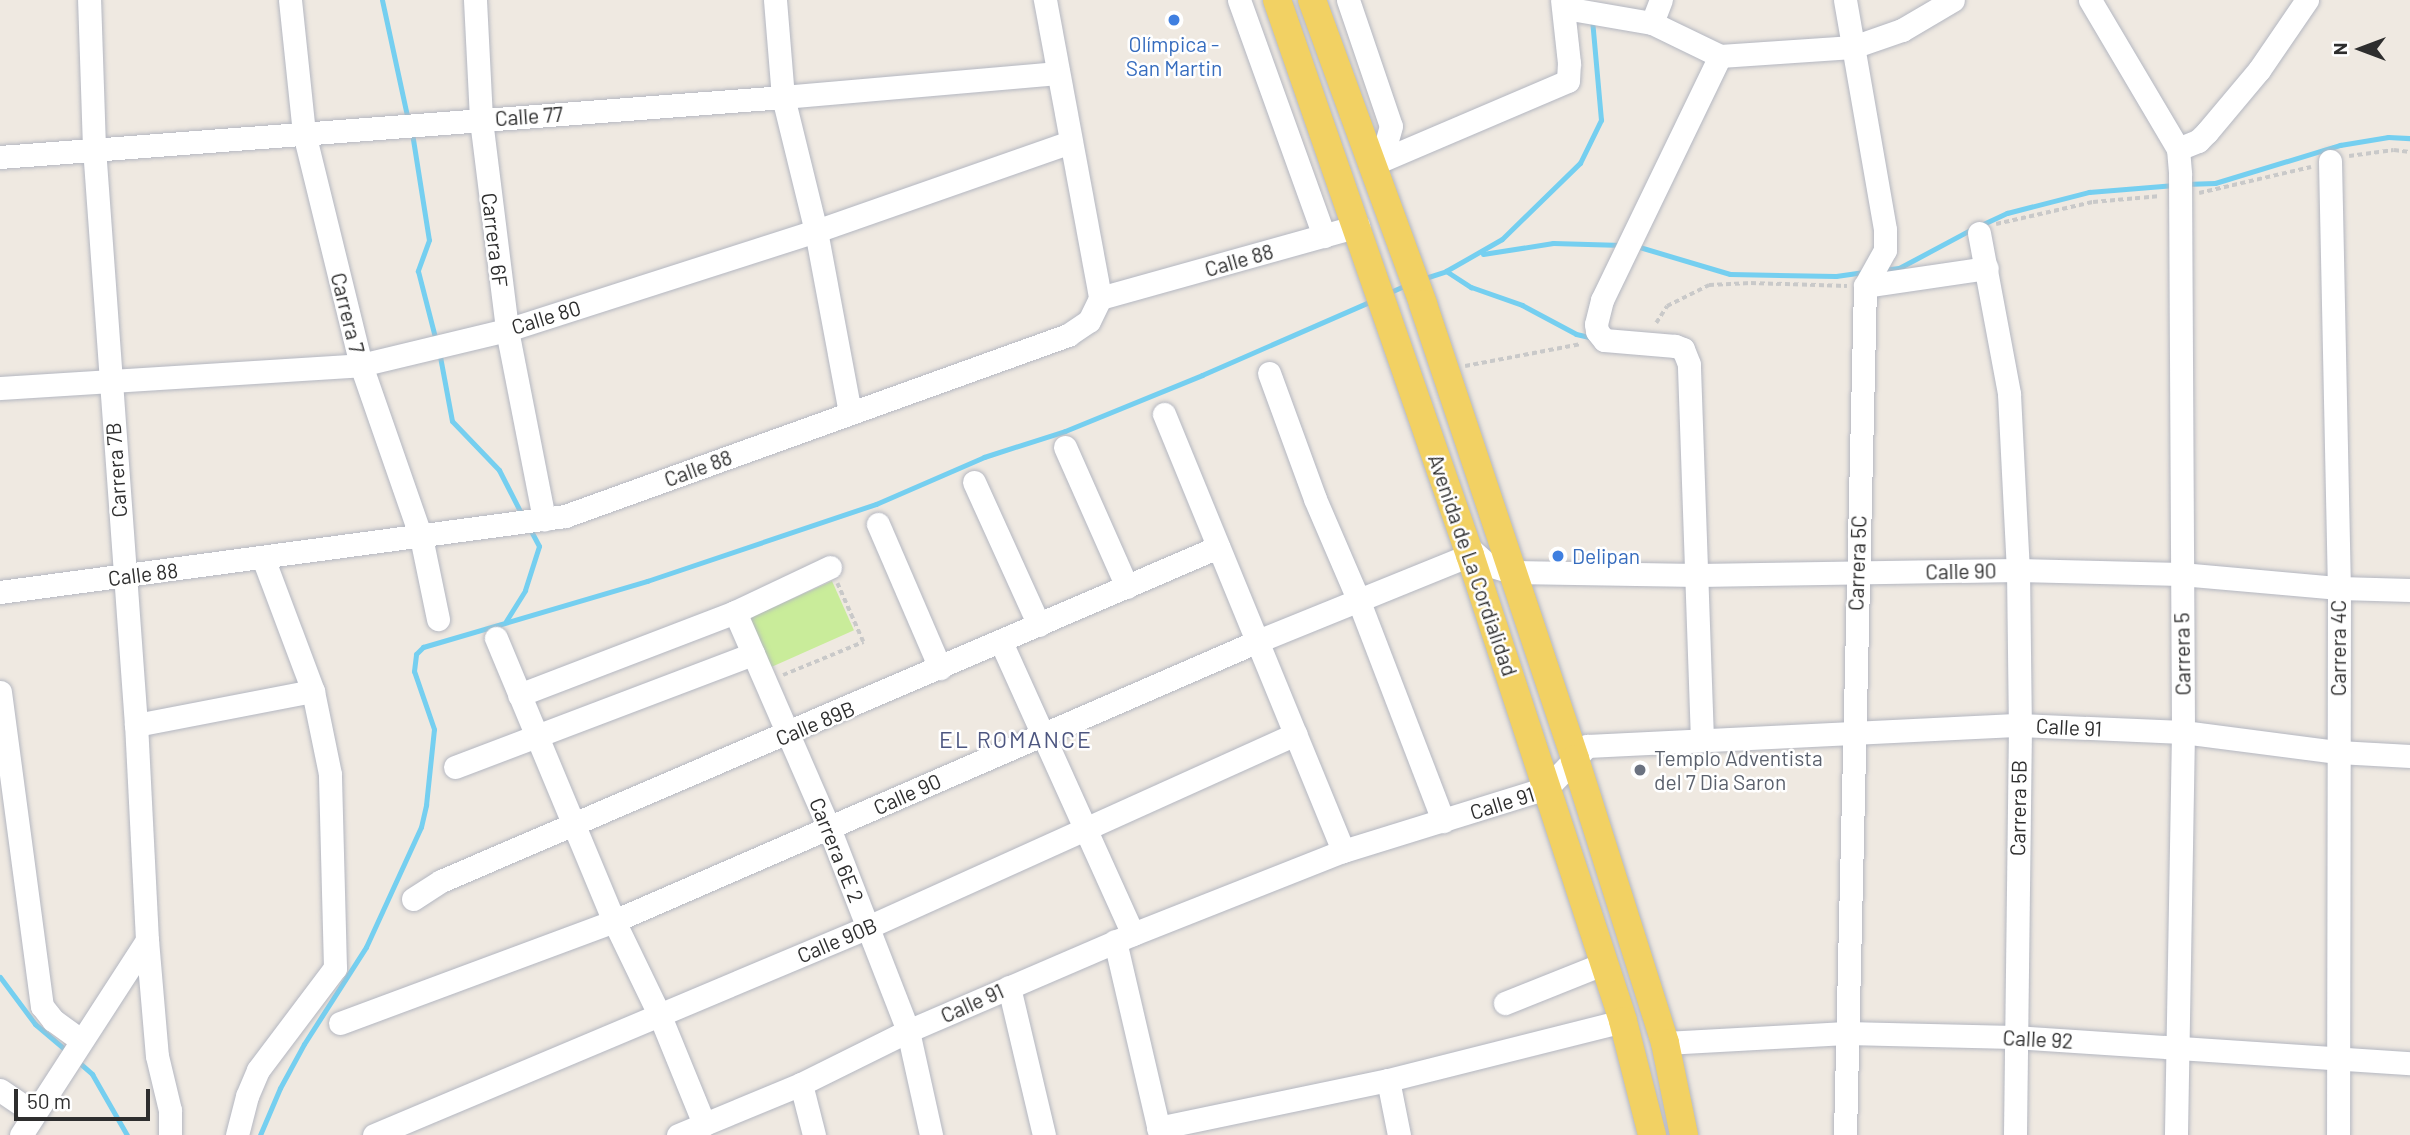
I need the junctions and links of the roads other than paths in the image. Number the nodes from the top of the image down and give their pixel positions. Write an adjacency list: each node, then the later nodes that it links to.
1 (89, 0): 24 (street, Carrera 7B)
2 (290, 0): 22 (street, Carrera 7)
3 (475, 0): 21 (street, Carrera 6F)
4 (775, 0): 20 (street)
5 (1045, 0): 19 (street)
6 (1239, 0): 30 (street)
7 (1277, 0): 29 (main road, Avenida de La Cordialidad)
8 (1312, 0): 28 (main road, Avenida de La Cordialidad)
9 (1348, 0): 28 (street)
10 (1661, 0): 16 (street)
11 (1845, 0): 17 (street, Carrera 5C)
12 (1953, 0): 17 (street)
13 (2090, 0): 25 (street)
14 (2307, 0): 25 (street)
15 (1564, 4): 16 (street); 28 (street)
16 (1652, 23): 18 (street)
17 (1853, 47): 18 (street); 34 (street, Carrera 5C)
18 (1720, 56): 56 (street)
19 (1058, 72): 20 (street, Calle 77); 23 (street)
20 (783, 97): 21 (street, Calle 77); 31 (street)
21 (481, 120): 22 (street, Calle 77); 36 (street, Carrera 6F)
22 (304, 133): 24 (street, Calle 77); 37 (street, Carrera 7)
23 (1070, 142): 31 (street, Calle 80); 35 (street)
24 (94, 148): 26 (street, Calle 77); 39 (street, Carrera 7B)
25 (2178, 149): 55 (street, Carrera 5)
26 (0, 157)
27 (2330, 161): 59 (street, Carrera 4C)
28 (1371, 165): 53 (main road, Avenida de La Cordialidad)
29 (1355, 219): 30 (street, Calle 88); 49 (main road, Avenida de La Cordialidad)
30 (1322, 230): 35 (street, Calle 88)
31 (816, 231): 36 (street, Calle 80); 41 (street)
32 (1979, 233): 33 (street, Carrera 5B)
33 (1987, 268): 34 (street); 52 (street, Carrera 5B)
34 (1865, 286): 54 (street, Carrera 5C)
35 (1099, 291): 41 (street, Calle 88)
36 (507, 330): 37 (street, Calle 80); 45 (street, Carrera 6F)
37 (360, 365): 39 (street, Calle 80); 47 (street, Carrera 7)
38 (1269, 373): 62 (street)
39 (109, 379): 40 (street, Calle 80); 57 (street, Carrera 7B)
40 (0, 388)
41 (850, 413): 45 (street, Calle 88)
42 (1164, 414): 48 (street)
43 (1065, 447): 58 (street)
44 (974, 482): 65 (street)
45 (544, 519): 47 (street, Calle 88)
46 (878, 524): 70 (street)
47 (421, 537): 50 (street, Calle 88); 64 (street, Carrera 7)
48 (1218, 547): 58 (street, Calle 89B); 67 (street)
49 (1469, 551): 53 (street); 62 (street, Calle 90); 87 (main road, Avenida de La Cordialidad)
50 (263, 558): 57 (street, Calle 88); 71 (street)
51 (830, 567): 63 (street)
52 (2018, 570): 54 (street, Calle 90); 55 (street, Calle 90); 75 (street, Carrera 5B)
53 (1512, 572): 56 (street, Calle 90); 85 (main road, Avenida de La Cordialidad)
54 (1857, 573): 56 (street, Calle 90); 76 (street, Carrera 5C)
55 (2181, 574): 59 (street, Calle 90); 77 (street, Carrera 5)
56 (1698, 575): 82 (street)
57 (124, 577): 61 (street, Calle 88); 74 (street, Carrera 7B)
58 (1127, 587): 65 (street, Calle 89B)
59 (2339, 588): 60 (street, Calle 90); 83 (street, Carrera 4C)
60 (2410, 590)
61 (0, 592)
62 (1358, 599): 67 (street, Calle 90); 88 (street)
63 (735, 612): 69 (street, Carrera 6E 2); 73 (street)
64 (438, 619)
65 (1038, 625): 68 (street, Calle 89B)
66 (496, 638): 73 (street)
67 (1258, 641): 78 (street); 79 (street, Calle 90)
68 (1001, 642): 70 (street, Calle 89B); 79 (street)
69 (753, 654): 80 (street, Carrera 6E 2); 81 (street)
70 (940, 668): 80 (street, Calle 89B)
71 (313, 691): 74 (street); 121 (street)
72 (0, 692): 109 (street)
73 (519, 695): 81 (street)
74 (136, 724): 97 (street, Carrera 7B)
75 (2020, 725): 76 (street, Calle 91); 77 (street, Calle 91); 106 (street, Carrera 5B)
76 (1853, 731): 82 (street, Calle 91); 105 (street, Carrera 5C)
77 (2183, 732): 83 (street, Calle 91); 108 (street, Carrera 5)
78 (1294, 733): 90 (street, Calle 90B); 92 (street)
79 (1043, 734): 90 (street); 91 (street, Calle 90)
80 (788, 735): 89 (street, Calle 89B); 91 (street, Carrera 6E 2)
81 (537, 737): 86 (street); 89 (street)
82 (1702, 740): 85 (street, Calle 91)
83 (2338, 752): 84 (street, Calle 91); 110 (street, Carrera 4C)
84 (2410, 756)
85 (1575, 759): 87 (street, Calle 91); 107 (main road, Avenida de La Cordialidad)
86 (455, 767)
87 (1547, 788): 88 (street, Calle 91); 98 (main road, Avenida de La Cordialidad)
88 (1443, 821): 92 (street, Calle 91)
89 (576, 826): 93 (street, Calle 89B); 94 (street)
90 (1086, 827): 95 (street, Calle 90B); 96 (street)
91 (829, 828): 94 (street, Calle 90); 95 (street, Carrera 6E 2)
92 (1343, 852): 96 (street, Calle 91)
93 (413, 899)
94 (614, 921): 101 (street); 103 (street, Calle 90)
95 (868, 927): 101 (street, Calle 90B); 104 (street, Carrera 6E 2)
96 (1124, 938): 99 (street, Calle 91); 117 (street)
97 (147, 940): 109 (street); 120 (street, Carrera 7B)
98 (1605, 964): 100 (street); 102 (main road, Avenida de La Cordialidad)
99 (1009, 987): 104 (street, Calle 91); 125 (street)
100 (1505, 1003)
101 (660, 1016): 116 (street); 118 (street, Calle 90B)
102 (1623, 1021): 112 (street); 127 (main road, Avenida de La Cordialidad)
103 (340, 1023)
104 (908, 1031): 113 (street, Calle 91); 124 (street, Carrera 6E 2)
105 (1846, 1033): 106 (street, Calle 92); 107 (street, Calle 92); 129 (street, Carrera 5C)
106 (2014, 1037): 108 (street, Calle 92); 130 (street, Carrera 5B)
107 (1665, 1043): 128 (main road, Avenida de La Cordialidad)
108 (2176, 1047): 110 (street, Calle 92); 131 (street, Carrera 5)
109 (77, 1048): 115 (street)
110 (2338, 1060): 111 (street, Calle 92); 132 (street, Carrera 4C)
111 (2410, 1063)
112 (1388, 1080): 117 (street); 126 (street)
113 (801, 1084): 116 (street, Calle 91); 123 (street)
114 (0, 1090): 115 (street)
115 (34, 1113): 119 (street)
116 (704, 1124): 122 (street, Calle 91)
117 (1159, 1131)
118 (384, 1133)
119 (21, 1135)
120 (170, 1135)
121 (237, 1135)
122 (678, 1135)
123 (814, 1135)
124 (931, 1135)
125 (1044, 1135)
126 (1399, 1135)
127 (1652, 1135)
128 (1684, 1135)
129 (1845, 1135)
130 (2015, 1135)
131 (2176, 1135)
132 (2338, 1135)

